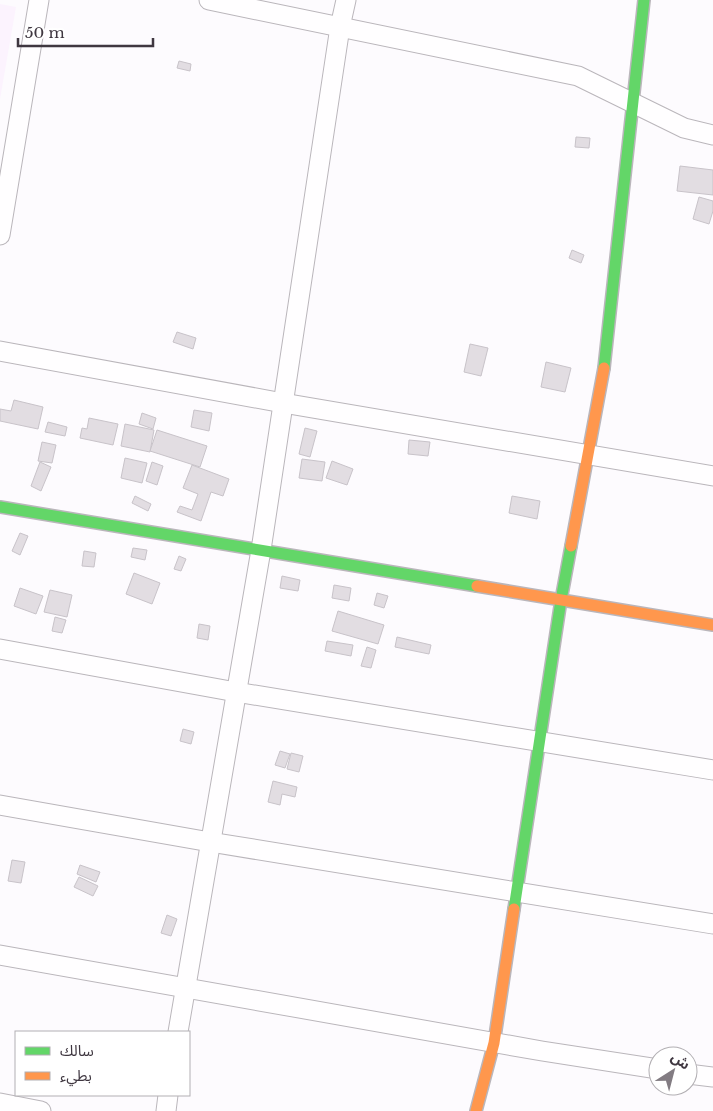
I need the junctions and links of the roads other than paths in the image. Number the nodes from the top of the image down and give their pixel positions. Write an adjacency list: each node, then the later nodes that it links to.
1 (39, 0): 8 (street)
2 (209, 0): 5 (street)
3 (346, 0): 5 (street)
4 (644, 0): 6 (street)
5 (340, 27): 6 (street); 10 (street)
6 (632, 103): 7 (street); 11 (street)
7 (713, 135)
8 (0, 235)
9 (0, 351): 10 (street)
10 (283, 404): 11 (street); 14 (street)
11 (589, 456): 12 (street); 15 (street)
12 (713, 476)
13 (0, 507): 14 (street)
14 (261, 550): 15 (street); 18 (street)
15 (561, 600): 16 (street); 19 (street)
16 (713, 625)
17 (0, 649): 18 (street)
18 (236, 692): 19 (street); 22 (street)
19 (540, 741): 20 (street); 23 (street)
20 (713, 770)
21 (0, 806): 22 (street)
22 (210, 842): 23 (street); 26 (street)
23 (518, 892): 24 (street); 28 (street)
24 (713, 924)
25 (0, 955): 26 (street)
26 (185, 988): 27 (street); 28 (street)
27 (178, 1031)
28 (494, 1043): 29 (street); 36 (street)
29 (648, 1067)
30 (698, 1075): 31 (street)
31 (713, 1077)
32 (168, 1096): 35 (street)
33 (0, 1103): 34 (street)
34 (41, 1111)
35 (166, 1111)
36 (476, 1111)

